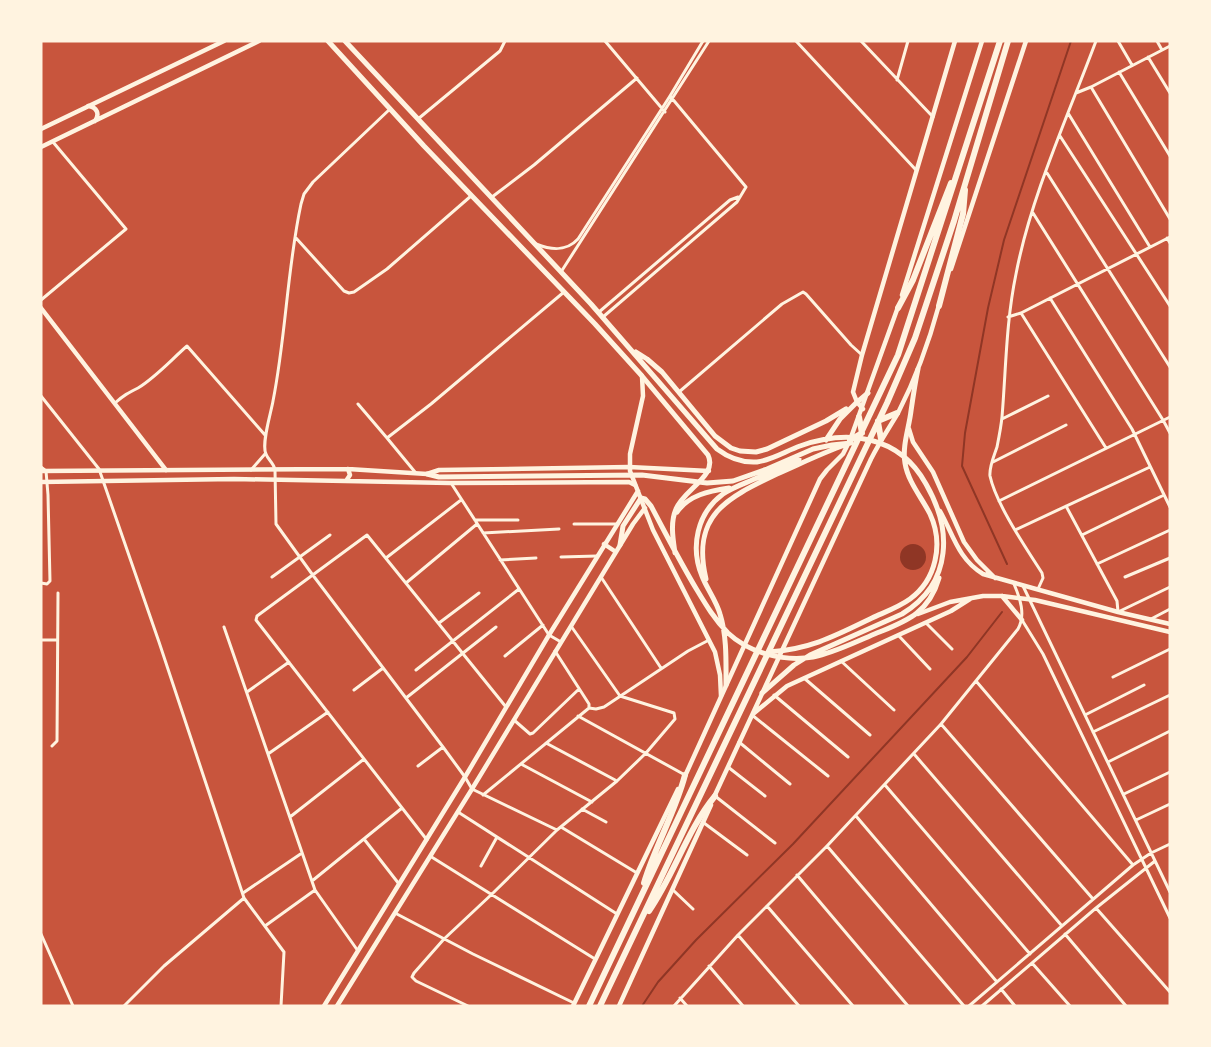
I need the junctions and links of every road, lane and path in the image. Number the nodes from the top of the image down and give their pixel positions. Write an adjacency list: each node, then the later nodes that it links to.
1 (224, 41): 31 (main road)
2 (259, 41): 37 (main road)
3 (328, 41): 33 (main road)
4 (345, 41): 39 (main road)
5 (504, 41): 39 (street)
6 (605, 41): 25 (street)
7 (702, 41): 30 (street)
8 (709, 41): 30 (street)
9 (796, 41): 47 (street)
10 (861, 41): 26 (street)
11 (908, 41): 26 (street)
12 (955, 41): 38 (main road)
13 (982, 41): 70 (main road)
14 (1000, 41): 44 (highway)
15 (1008, 41): 49 (highway)
16 (1026, 41): 67 (main road)
17 (1096, 41): 28 (street)
18 (1118, 41): 23 (street)
19 (1157, 41): 21 (street)
20 (1170, 46): 21 (street)
21 (1162, 50): 22 (street)
22 (1148, 57): 23 (street); 29 (street)
23 (1132, 65): 24 (street)
24 (1119, 72): 27 (street); 46 (street)
25 (637, 78): 34 (street); 51 (street)
26 (897, 80): 38 (street)
27 (1091, 87): 28 (street); 54 (street)
28 (1076, 93): 36 (street)
29 (1170, 94)
30 (672, 97): 34 (street); 35 (street); 52 (street)
31 (99, 101): 32 (main road); 37 (main road)
32 (88, 106): 40 (main road); 41 (main road)
33 (390, 108): 50 (main road); 56 (street)
34 (662, 108): 35 (street); 57 (street)
35 (665, 112): 62 (street)
36 (1068, 113): 42 (street); 59 (street)
37 (106, 116): 40 (main road)
38 (932, 116): 47 (main road)
39 (418, 119): 51 (main road)
40 (95, 121): 43 (main road)
41 (41, 129)
42 (1060, 135): 48 (street); 60 (street)
43 (53, 142): 45 (main road); 66 (street)
44 (967, 145): 70 (highway); 96 (highway)
45 (41, 147)
46 (1170, 156)
47 (917, 171): 76 (main road)
48 (1046, 172): 53 (street); 61 (street)
49 (965, 183): 67 (highway); 93 (highway)
50 (473, 195): 56 (street); 64 (main road)
51 (492, 197): 57 (main road)
52 (739, 197): 71 (street); 73 (street)
53 (1033, 212): 63 (street); 74 (street)
54 (1170, 219)
55 (1168, 237): 58 (street); 59 (street)
56 (295, 238): 98 (street)
57 (535, 243): 62 (main road)
58 (1170, 243)
59 (1150, 247): 60 (street)
60 (1135, 254): 61 (street); 68 (street)
61 (1106, 269): 63 (street); 77 (street)
62 (562, 272): 71 (main road)
63 (1077, 284): 65 (street); 92 (street)
64 (565, 292): 79 (main road); 100 (street)
65 (1050, 298): 72 (street); 99 (street)
66 (41, 300)
67 (939, 306): 78 (main road)
68 (1170, 306)
69 (41, 308): 85 (main road)
70 (898, 308): 81 (main road)
71 (599, 312): 73 (main road)
72 (1021, 312): 74 (street); 104 (street)
73 (603, 317): 75 (main road)
74 (1008, 317): 91 (street)
75 (634, 351): 80 (main road); 101 (main road)
76 (862, 355): 80 (street); 84 (main road)
77 (1170, 367)
78 (918, 370): 88 (main road); 95 (main road)
79 (642, 376): 108 (main road); 118 (main road)
80 (679, 392): 84 (main road)
81 (868, 393): 84 (main road); 87 (main road)
82 (41, 396): 111 (street)
83 (1048, 396): 91 (street)
84 (857, 402): 87 (main road); 132 (main road)
85 (114, 403): 98 (street); 114 (main road)
86 (358, 404): 100 (street)
87 (862, 408): 89 (main road)
88 (897, 414): 93 (highway); 102 (main road)
89 (859, 417): 96 (highway); 103 (main road)
90 (1170, 417): 92 (street)
91 (1002, 419): 106 (street)
92 (1163, 420): 97 (street); 99 (street)
93 (878, 421): 102 (highway); 318 (highway)
94 (1066, 425): 106 (street)
95 (908, 427): 171 (main road); 209 (main road)
96 (862, 433): 103 (highway); 308 (highway)
97 (1170, 433)
98 (265, 435): 105 (street)
99 (1134, 435): 104 (street); 109 (street)
100 (387, 438): 119 (street)
101 (867, 439): 103 (main road); 138 (main road)
102 (881, 439): 226 (main road)
103 (851, 442): 120 (main road); 178 (main road); 221 (main road)
104 (1106, 448): 137 (street)
105 (265, 454): 116 (street); 117 (street)
106 (992, 462): 137 (street)
107 (618, 467): 108 (main road); 120 (main road); 128 (main road)
108 (629, 467): 118 (main road); 131 (main road)
109 (1150, 467): 134 (street); 139 (street)
110 (43, 469): 111 (main road); 129 (street)
111 (99, 469): 114 (main road); 123 (street)
112 (348, 469): 113 (main road); 117 (main road); 125 (main road)
113 (354, 469): 119 (main road); 126 (main road)
114 (166, 470): 115 (main road)
115 (235, 470): 116 (main road); 121 (main road)
116 (249, 470): 117 (main road); 122 (main road)
117 (275, 470): 124 (street)
118 (708, 471): 144 (main road)
119 (415, 472): 120 (main road)
120 (427, 474)
121 (234, 479): 122 (main road); 123 (main road)
122 (246, 479): 124 (main road)
123 (103, 480): 129 (main road); 307 (street)
124 (276, 480): 125 (main road); 159 (street)
125 (346, 481): 126 (main road)
126 (353, 481): 130 (main road)
127 (41, 482): 129 (main road)
128 (617, 482): 130 (main road); 131 (main road)
129 (47, 483): 172 (street)
130 (450, 483): 136 (street)
131 (635, 485): 133 (main road)
132 (734, 488): 144 (main road); 178 (main road)
133 (638, 491): 135 (main road); 147 (main road)
134 (1164, 496): 140 (street); 152 (street)
135 (641, 498): 141 (main road); 155 (main road); 157 (main road)
136 (461, 500): 142 (street); 161 (street)
137 (999, 500): 149 (street)
138 (935, 503): 166 (main road); 171 (main road)
139 (1066, 506): 149 (street); 152 (street)
140 (1170, 507)
141 (645, 508): 155 (main road); 203 (main road)
142 (474, 520): 143 (street); 145 (street)
143 (518, 520)
144 (673, 520): 157 (main road)
145 (477, 524): 151 (street); 173 (street)
146 (574, 524): 147 (street)
147 (616, 524): 154 (main road)
148 (559, 529): 151 (street)
149 (1015, 530): 179 (street)
150 (1170, 530): 165 (street)
151 (483, 533): 164 (street)
152 (1082, 534): 165 (street)
153 (330, 535): 159 (street)
154 (604, 544): 156 (main road); 158 (main road)
155 (620, 545): 156 (main road)
156 (616, 552): 168 (main road)
157 (676, 554): 209 (main road)
158 (597, 556): 160 (street); 199 (main road)
159 (300, 557): 167 (street); 169 (street)
160 (561, 557)
161 (386, 558): 167 (street); 173 (street)
162 (536, 558): 164 (street)
163 (1170, 558): 170 (street)
164 (500, 560): 177 (street)
165 (1097, 564): 187 (street)
166 (941, 566): 188 (main road); 226 (main road)
167 (312, 574): 213 (street); 214 (street)
168 (601, 576): 195 (main road); 215 (street)
169 (272, 577)
170 (1125, 577)
171 (996, 579): 174 (main road)
172 (41, 583)
173 (406, 583): 191 (street)
174 (1014, 584): 175 (main road); 184 (street)
175 (1023, 586): 179 (main road); 185 (street)
176 (1170, 587): 187 (street)
177 (519, 589): 194 (street); 204 (street)
178 (708, 589): 221 (main road)
179 (1038, 589): 187 (main road)
180 (58, 592): 202 (street)
181 (478, 593): 191 (street)
182 (1002, 596): 183 (main road); 184 (main road); 190 (main road)
183 (971, 598): 188 (main road); 192 (main road)
184 (1020, 598): 185 (main road); 190 (street)
185 (1030, 599): 198 (main road); 237 (street)
186 (1170, 609): 189 (street)
187 (1118, 612): 189 (main road)
188 (918, 614): 209 (main road)
189 (1150, 619): 193 (main road)
190 (1022, 620): 220 (street); 292 (street)
191 (439, 623): 204 (street)
192 (926, 623): 200 (main road); 206 (street)
193 (1170, 624)
194 (543, 625): 199 (street); 211 (street)
195 (571, 626): 205 (main road); 229 (street)
196 (224, 627): 225 (street)
197 (496, 627): 210 (street)
198 (1170, 632)
199 (549, 635): 205 (street); 232 (main road)
200 (898, 635): 212 (main road); 216 (street)
201 (41, 640): 202 (street)
202 (57, 640): 246 (street)
203 (710, 640): 215 (street); 231 (main road)
204 (453, 641): 210 (street); 217 (street)
205 (561, 642): 208 (main road)
206 (952, 649)
207 (1170, 649): 218 (street)
208 (555, 651): 223 (street); 239 (main road)
209 (763, 653)
210 (464, 654): 230 (street); 232 (street)
211 (504, 656)
212 (841, 661): 219 (main road); 234 (street)
213 (290, 662): 225 (street); 235 (street)
214 (383, 668): 224 (street); 230 (street)
215 (661, 668): 229 (street)
216 (930, 669)
217 (416, 670)
218 (1113, 676)
219 (803, 678): 228 (main road); 243 (street)
220 (976, 681): 240 (street); 294 (street)
221 (726, 685): 231 (main road)
222 (1144, 685): 237 (street)
223 (579, 689): 233 (street); 239 (street)
224 (354, 690)
225 (247, 692): 249 (street)
226 (762, 693): 236 (main road)
227 (1170, 694): 242 (street)
228 (774, 695): 236 (main road); 251 (street)
229 (620, 696): 233 (street); 248 (street)
230 (406, 698): 247 (street)
231 (721, 698): 258 (main road)
232 (507, 707): 260 (main road)
233 (589, 708): 238 (street)
234 (894, 710)
235 (328, 712): 249 (street); 252 (street)
236 (752, 715): 244 (main road); 259 (street)
237 (1085, 715): 242 (street)
238 (578, 716): 245 (street); 248 (street)
239 (514, 720): 264 (main road)
240 (942, 724): 250 (street); 309 (street)
241 (1170, 731): 253 (street)
242 (1093, 732): 253 (street)
243 (870, 735)
244 (739, 742): 256 (main road); 262 (street)
245 (546, 743): 254 (street); 261 (street)
246 (52, 746)
247 (443, 747): 255 (street); 260 (street)
248 (646, 753): 258 (street); 261 (street)
249 (268, 754): 275 (street)
250 (914, 754): 263 (street); 320 (street)
251 (848, 757)
252 (364, 759): 271 (street); 275 (street)
253 (1108, 762): 265 (street)
254 (521, 764): 266 (street); 269 (street)
255 (418, 766)
256 (727, 767): 267 (main road); 268 (street)
257 (1170, 772): 265 (street)
258 (685, 775): 297 (main road); 308 (highway)
259 (828, 776)
260 (466, 777): 264 (street); 283 (main road)
261 (616, 781): 269 (street)
262 (790, 784)
263 (885, 785): 274 (street); 328 (street)
264 (472, 789): 266 (street); 273 (main road)
265 (1124, 794): 276 (street)
266 (482, 795): 280 (street)
267 (715, 796): 278 (main road); 284 (street); 318 (highway)
268 (766, 796)
269 (592, 802): 272 (street)
270 (1170, 804): 276 (street)
271 (402, 808): 282 (street); 283 (street)
272 (582, 809): 277 (street); 279 (street)
273 (458, 812): 281 (street); 290 (main road)
274 (856, 816): 286 (street); 334 (street)
275 (290, 817): 287 (street)
276 (1136, 820): 288 (street)
277 (606, 822)
278 (704, 823): 289 (street); 304 (main road)
279 (561, 827): 280 (street); 297 (street)
280 (556, 830): 291 (street)
281 (497, 837): 291 (street); 295 (street)
282 (364, 839): 299 (street); 302 (street)
283 (427, 840): 302 (main road)
284 (774, 843)
285 (1170, 844): 288 (street)
286 (827, 846): 298 (street); 356 (street)
287 (302, 853): 299 (street); 307 (street)
288 (1151, 853): 292 (street); 293 (street)
289 (747, 854)
290 (430, 856): 306 (street); 313 (main road)
291 (529, 858): 306 (street); 314 (street)
292 (1141, 859): 294 (street); 296 (street)
293 (1155, 861): 296 (street); 301 (street)
294 (1133, 865): 309 (street)
295 (481, 866)
296 (1146, 867): 311 (street); 316 (street)
297 (637, 873): 314 (main road)
298 (797, 875): 310 (street); 355 (street)
299 (312, 881): 303 (street)
300 (1170, 881): 301 (street)
301 (1165, 883): 305 (street)
302 (399, 884): 327 (main road)
303 (315, 890): 319 (street); 327 (street)
304 (673, 890): 312 (street); 349 (main road)
305 (1170, 892)
306 (492, 894): 324 (street); 329 (street)
307 (243, 895): 319 (street); 342 (street)
308 (640, 897): 347 (highway)
309 (1093, 899): 315 (street)
310 (767, 906): 323 (street); 354 (street)
311 (1096, 908): 317 (street); 336 (street)
312 (693, 909)
313 (395, 912): 324 (street); 345 (main road)
314 (617, 914): 329 (main road)
315 (1074, 916): 317 (street); 320 (street)
316 (1170, 918)
317 (1080, 922): 322 (street)
318 (639, 924): 348 (highway)
319 (264, 926): 343 (street)
320 (1062, 926): 325 (street)
321 (41, 934): 341 (street)
322 (1066, 934): 326 (street); 361 (street)
323 (738, 935): 331 (street); 353 (street)
324 (444, 939): 340 (street); 346 (street)
325 (1044, 941): 326 (street); 328 (street)
326 (1050, 947): 330 (street)
327 (358, 951): 344 (main road)
328 (1030, 954): 332 (street)
329 (595, 959): 340 (main road)
330 (1032, 963): 333 (street); 360 (street)
331 (709, 966): 338 (street); 352 (street)
332 (1014, 967): 333 (street); 334 (street)
333 (1019, 974): 335 (street)
334 (996, 982): 337 (street)
335 (1002, 989): 339 (street); 359 (street)
336 (1170, 992)
337 (981, 996): 339 (street); 357 (street)
338 (680, 998): 350 (street); 351 (street)
339 (986, 1002): 358 (street)
340 (574, 1005)
341 (73, 1006)
342 (124, 1006)
343 (282, 1006)
344 (324, 1006)
345 (337, 1006)
346 (468, 1006)
347 (589, 1006)
348 (600, 1006)
349 (619, 1006)
350 (674, 1006)
351 (686, 1006)
352 (743, 1006)
353 (799, 1006)
354 (853, 1006)
355 (908, 1006)
356 (964, 1006)
357 (969, 1006)
358 (982, 1006)
359 (1016, 1006)
360 (1070, 1006)
361 (1126, 1006)

